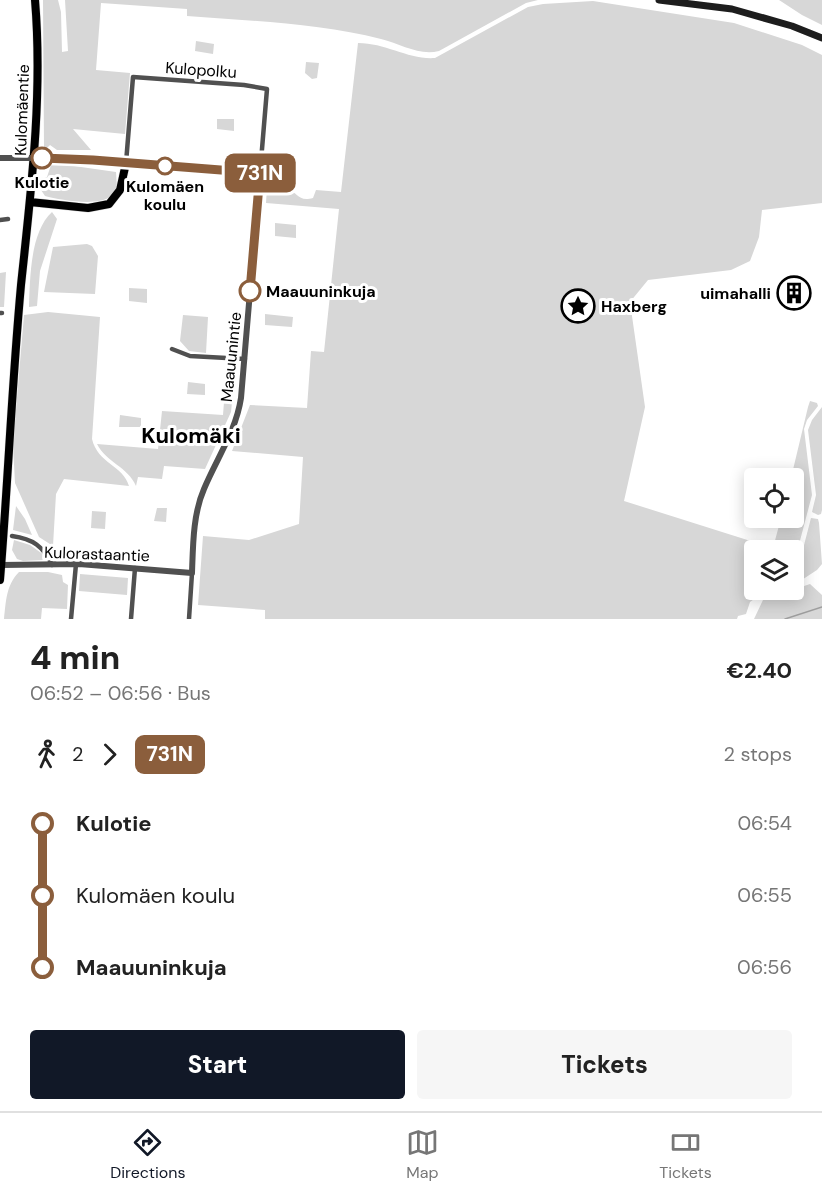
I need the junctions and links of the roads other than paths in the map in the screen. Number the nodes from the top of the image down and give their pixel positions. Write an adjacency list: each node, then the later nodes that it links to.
1 (35, 0): 8 (main road, Kulomäentie)
2 (659, 0): 3 (main road)
3 (822, 38)
4 (267, 89): 6 (street, Kulopolku); 7 (street, Maauunintie)
5 (0, 158): 6 (street, bridge)
6 (126, 163): 7 (street); 8 (main road)
7 (260, 173): 12 (street, Maauunintie)
8 (30, 202): 15 (main road, Kulomäentie)
9 (8, 219): 10 (street)
10 (0, 220)
11 (172, 349): 12 (street)
12 (245, 359): 18 (street, Maauunintie)
13 (12, 536): 16 (street)
14 (76, 564): 16 (street, Kulorastaantie); 17 (street, Kulorastaantie); 20 (street)
15 (1, 565): 16 (street, Kulorastaantie); 19 (main road, Kulomäentie)
16 (52, 565)
17 (135, 568): 18 (street, Kulorastaantie); 21 (street)
18 (192, 573): 22 (street, Maauunintie)
19 (0, 580)
20 (72, 619)
21 (131, 619)
22 (189, 619)

